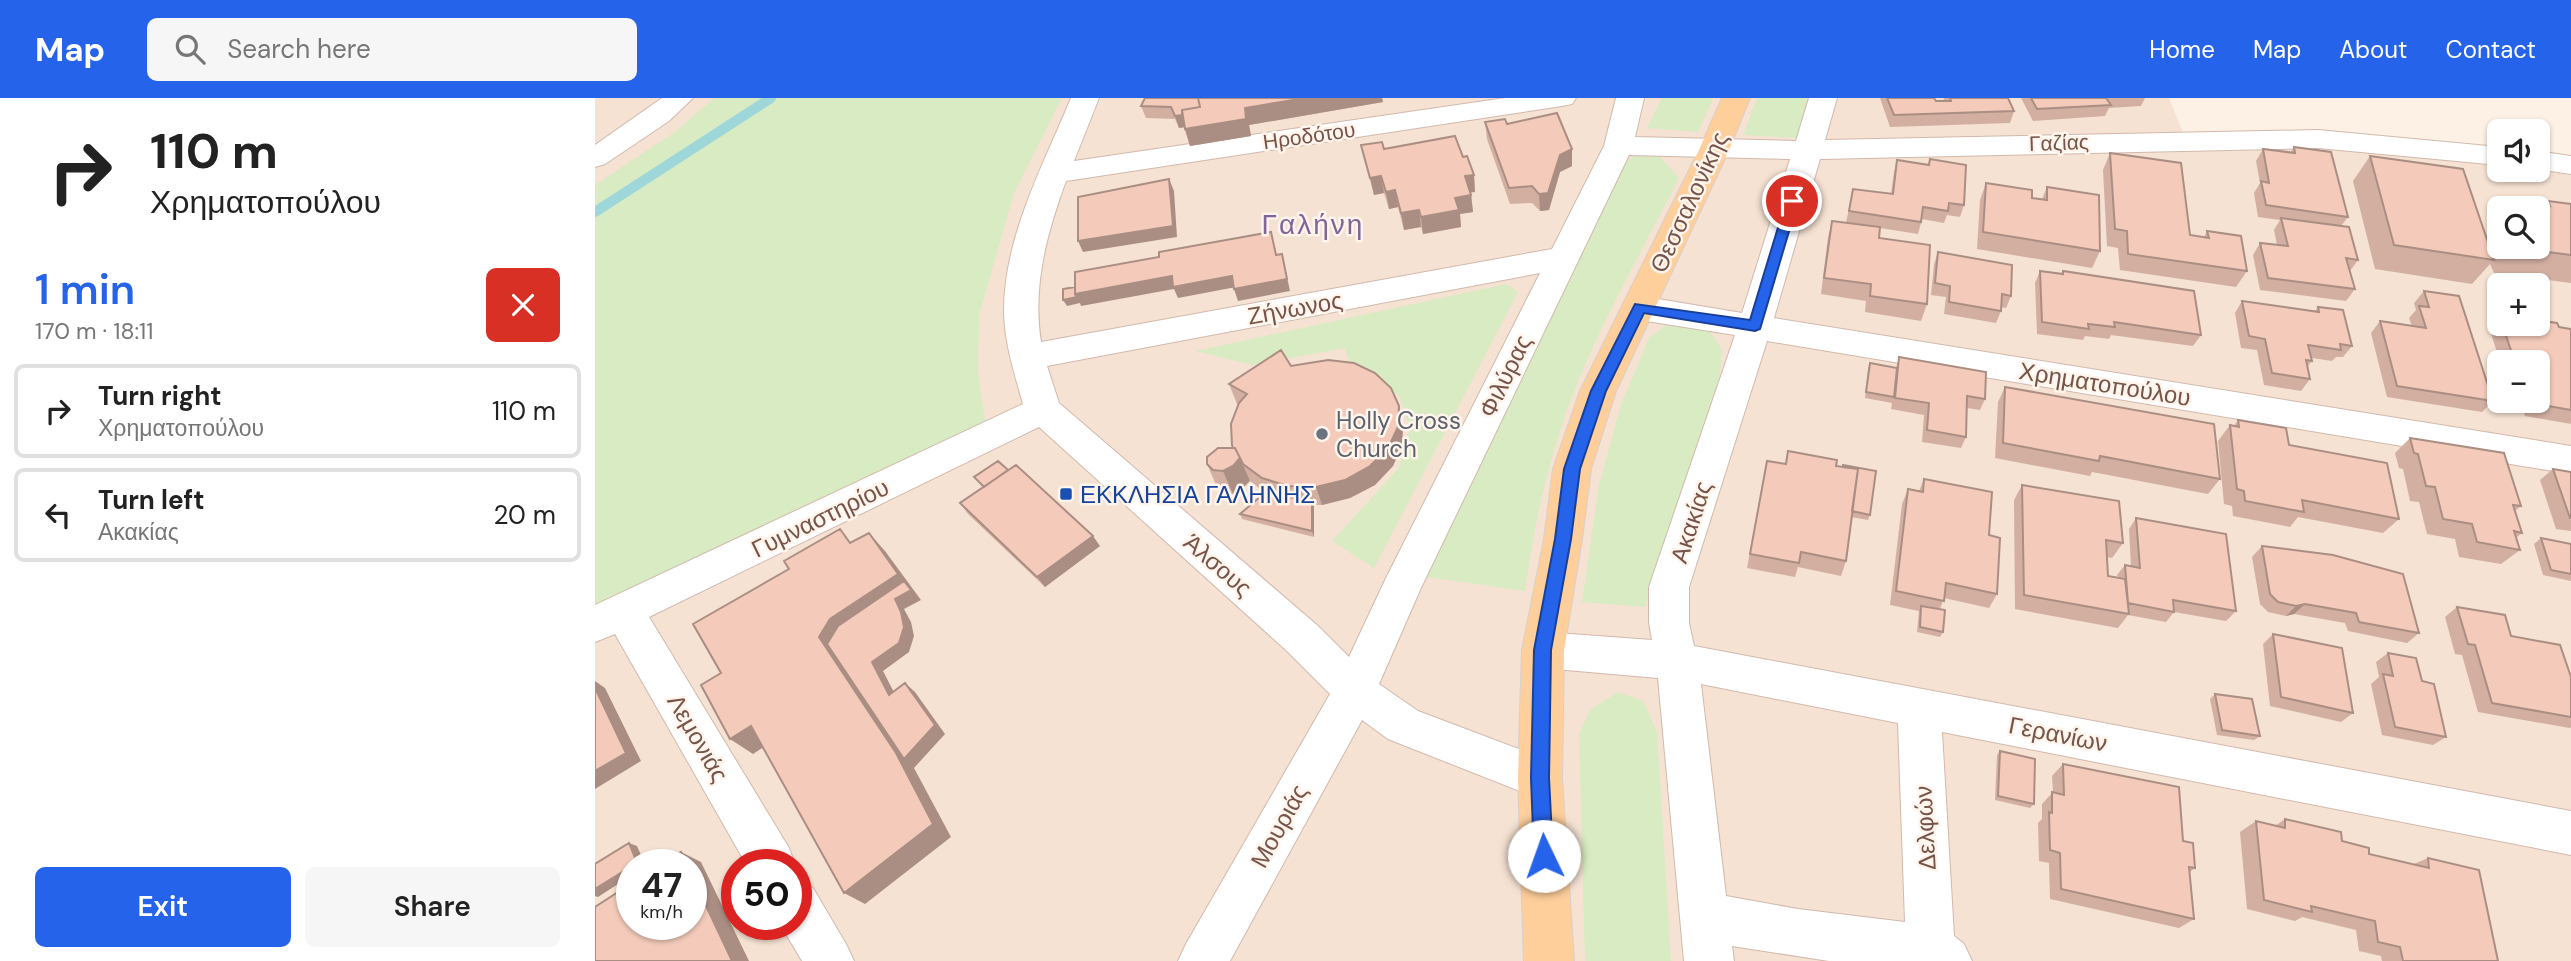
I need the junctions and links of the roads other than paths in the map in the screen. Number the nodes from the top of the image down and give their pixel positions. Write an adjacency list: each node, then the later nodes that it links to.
1 (1084, 98): 15 (street)
2 (1562, 98): 15 (street, Ηροδότου)
3 (1630, 98): 8 (street, Φιλύρας)
4 (1736, 98): 9 (main road, Θεσσαλονίκης)
5 (1823, 98): 10 (street, Ακακίας)
6 (669, 107): 7 (street); 12 (street)
7 (595, 123)
8 (1619, 146): 9 (street, Γαζίας); 16 (street, Φιλύρας)
9 (1714, 150): 10 (street, Γαζίας); 17 (main road, Θεσσαλονίκης)
10 (1807, 150): 11 (street, Γαζίας); 18 (street, Ακακίας)
11 (2487, 155)
12 (595, 158)
13 (2550, 162): 14 (street)
14 (2571, 164)
15 (1056, 173): 19 (street)
16 (1563, 258): 19 (street, Ζήνωνος); 25 (street, Φιλύρας)
17 (1640, 308): 18 (street, Χρηματοπούλου); 23 (main road, Θεσσαλονίκης)
18 (1755, 326): 21 (street, Χρηματοπούλου); 24 (street, Ακακίας)
19 (1028, 357): 20 (street)
20 (1043, 410): 22 (street, Γυμναστηρίου); 25 (street, Άλσους)
21 (2571, 460)
22 (610, 618): 29 (street, Λεμονιάς)
23 (1543, 650): 24 (street, Γερανίων); 27 (main road, Θεσσαλονίκης)
24 (1677, 662): 26 (street, Γερανίων); 31 (street, Ακακίας)
25 (1355, 691): 27 (street, Άλσους); 34 (street, Μουριάς)
26 (1919, 706): 28 (street, Γερανίων); 32 (street, Δελφών)
27 (1540, 778): 35 (main road, Θεσσαλονίκης)
28 (2571, 833)
29 (762, 849)
30 (812, 932): 33 (street)
31 (1707, 939): 32 (street)
32 (1938, 955)
33 (829, 961)
34 (1203, 961)
35 (1549, 961)

